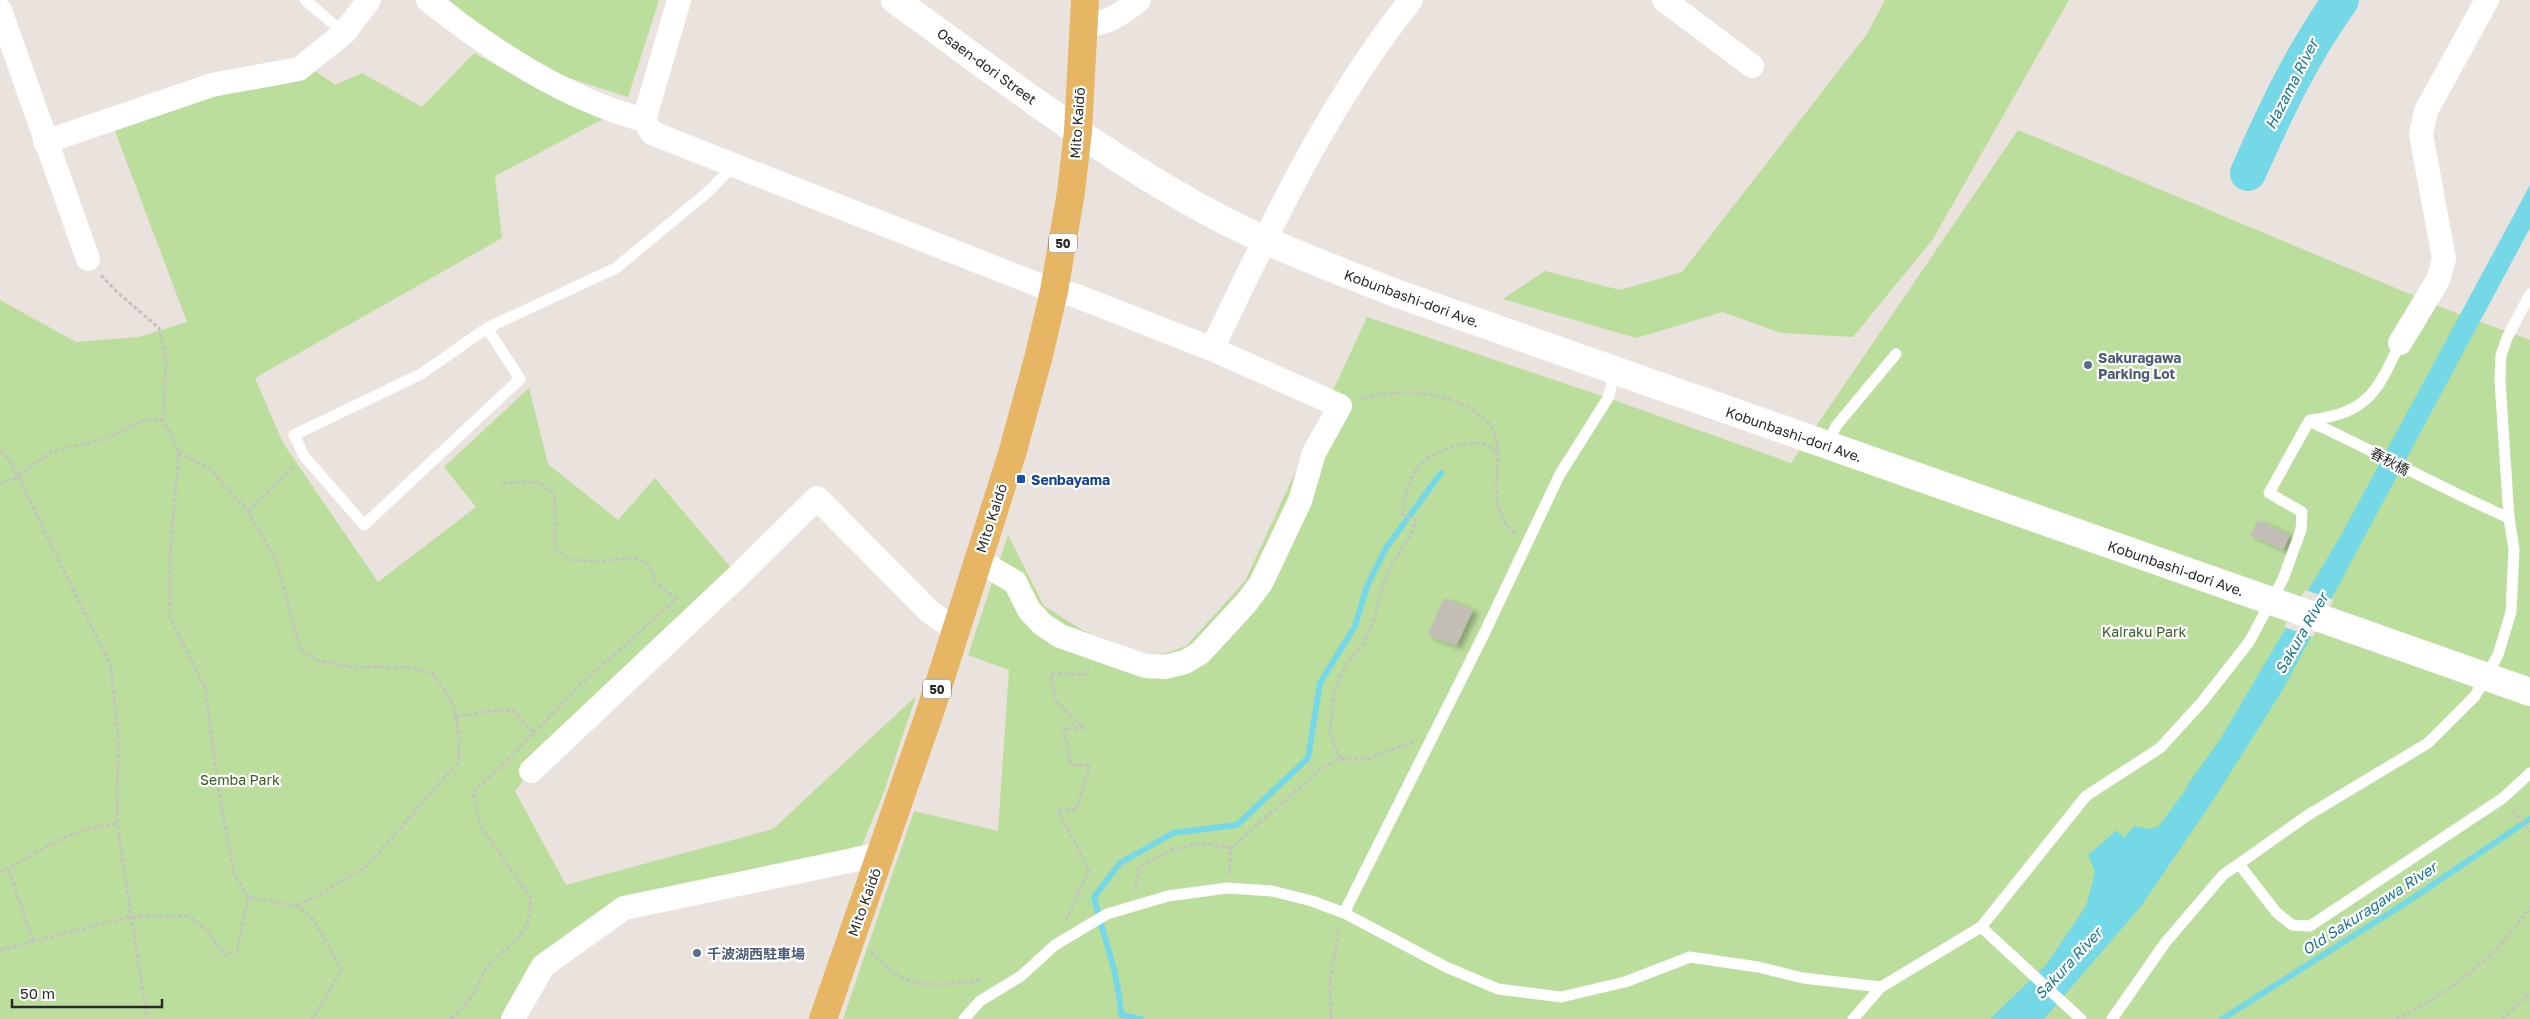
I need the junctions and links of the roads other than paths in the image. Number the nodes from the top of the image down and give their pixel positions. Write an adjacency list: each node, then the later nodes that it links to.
1 (305, 0): 12 (lane)
2 (368, 0): 12 (street)
3 (428, 0): 14 (street)
4 (679, 0): 14 (street)
5 (896, 0): 15 (street, Osaen-dori Street)
6 (1139, 0): 11 (street)
7 (1411, 0): 18 (street)
8 (1664, 0): 13 (street)
9 (2487, 0): 24 (street)
10 (0, 10): 16 (street)
11 (1084, 13): 15 (main road, Mito Kaidō / 50)
12 (344, 33): 16 (street)
13 (1752, 66)
14 (644, 120): 17 (street)
15 (1078, 131): 18 (street, Kobunbashi-dori Ave.); 20 (main road, Mito Kaidō / 50)
16 (45, 142): 19 (street)
17 (733, 166): 20 (street); 23 (lane)
18 (1263, 239): 25 (street); 27 (street, Kobunbashi-dori Ave.)
19 (88, 259)
20 (1054, 291): 25 (street); 31 (main road, Mito Kaidō / 50)
21 (2530, 294): 22 (lane)
22 (2525, 315): 30 (lane)
23 (487, 328): 23 (lane)
24 (2400, 343): 28 (lane)
25 (1212, 349): 31 (street)
26 (1896, 354): 29 (lane)
27 (1615, 371): 29 (street, Kobunbashi-dori Ave.); 38 (lane)
28 (2309, 421): 30 (lane, 春秋橋); 39 (lane)
29 (1827, 446): 33 (street, Kobunbashi-dori Ave.)
30 (2509, 518): 37 (lane)
31 (977, 560): 32 (main road, Mito Kaidō / 50)
32 (956, 630): 34 (street); 36 (main road, Mito Kaidō / 50)
33 (2530, 692)
34 (531, 771)
35 (2530, 773): 37 (lane)
36 (882, 854): 42 (street); 43 (main road, Mito Kaidō / 50)
37 (2238, 864): 46 (lane)
38 (1344, 913): 40 (lane); 44 (lane)
39 (1981, 927): 40 (lane); 41 (lane)
40 (1881, 987): 45 (lane)
41 (2080, 1018)
42 (513, 1019)
43 (823, 1019)
44 (964, 1019)
45 (1853, 1019)
46 (2112, 1019)

